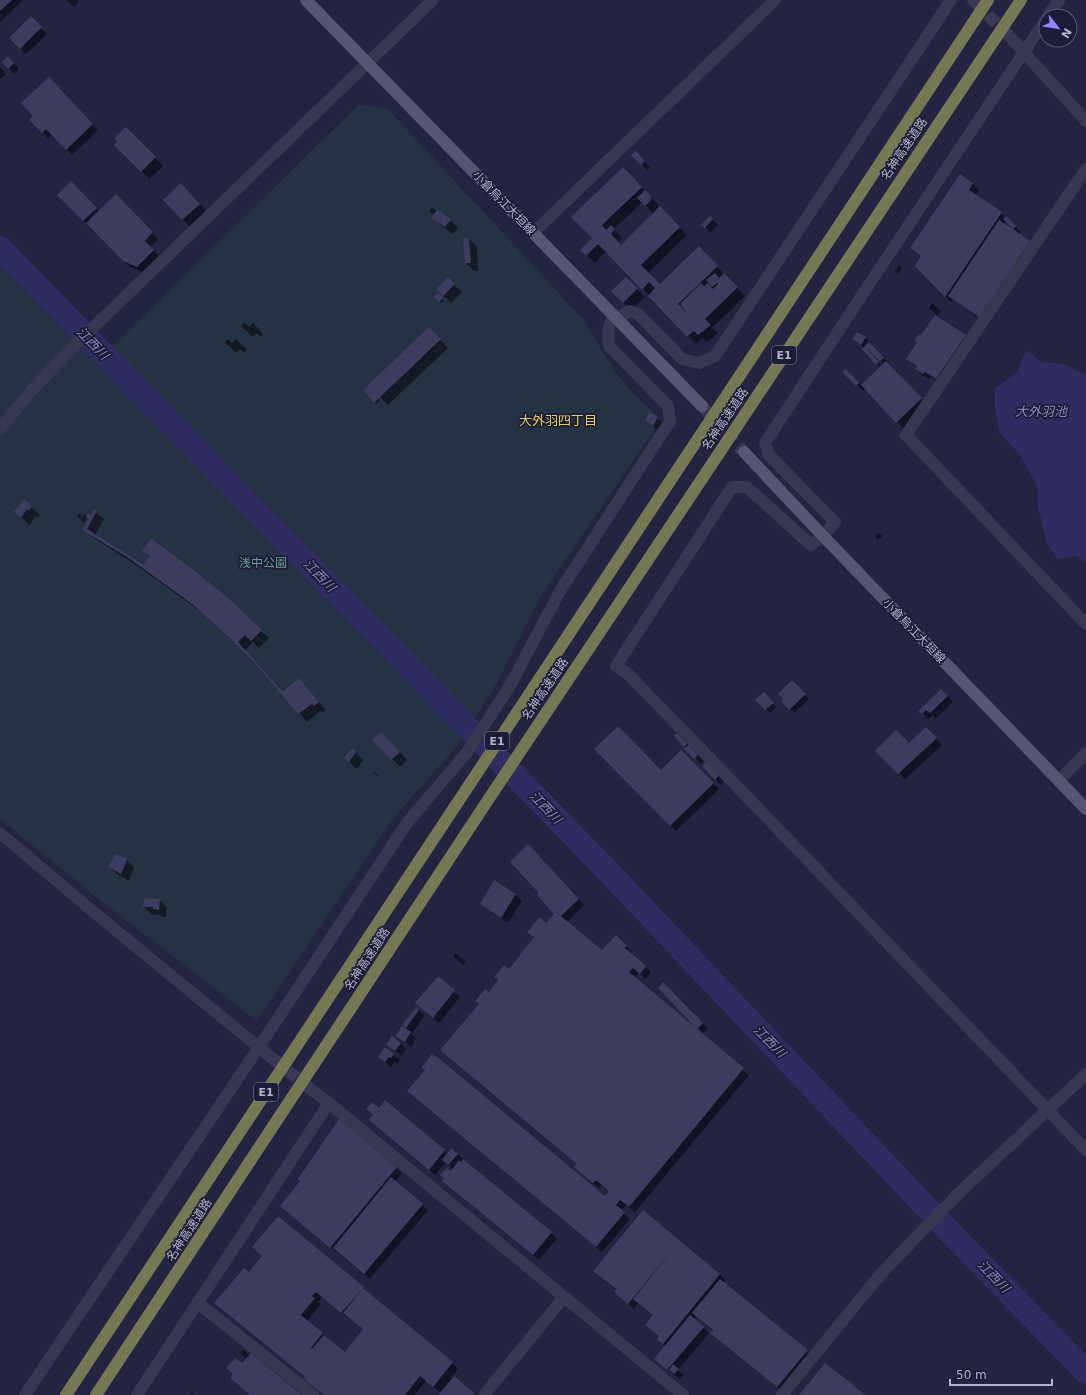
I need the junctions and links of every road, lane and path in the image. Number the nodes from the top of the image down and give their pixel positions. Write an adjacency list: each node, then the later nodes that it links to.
1 (306, 0): 10 (main road, 小倉烏江大垣線)
2 (433, 0): 10 (street)
3 (775, 0): 13 (street)
4 (951, 0): 14 (street)
5 (988, 0): 34 (highway, 名神高速道路 / E1)
6 (1021, 0): 35 (highway, 名神高速道路 / E1)
7 (1038, 31): 9 (street)
8 (1012, 39): 9 (street)
9 (1024, 52): 11 (street); 18 (street)
10 (367, 64): 13 (main road, 小倉烏江大垣線); 16 (street)
11 (1086, 121)
12 (1086, 169): 19 (street)
13 (533, 233): 14 (main road, 小倉烏江大垣線)
14 (614, 318): 15 (main road, 小倉烏江大垣線); 24 (street)
15 (702, 406)
16 (0, 429)
17 (744, 452): 18 (main road, 小倉烏江大垣線)
18 (824, 536): 21 (main road, 小倉烏江大垣線); 29 (street)
19 (1086, 624)
20 (1086, 753): 21 (street)
21 (1059, 780): 22 (main road, 小倉烏江大垣線)
22 (1086, 808)
23 (0, 833): 24 (street)
24 (259, 1047): 25 (street); 33 (street)
25 (273, 1059)
26 (1086, 1074): 29 (street)
27 (313, 1091): 28 (street)
28 (329, 1103): 31 (street); 32 (street)
29 (1047, 1110): 30 (street); 40 (street)
30 (1086, 1150)
31 (564, 1297): 38 (street); 39 (street)
32 (198, 1303): 36 (street); 37 (street)
33 (25, 1395)
34 (66, 1395)
35 (96, 1395)
36 (137, 1395)
37 (313, 1395)
38 (484, 1395)
39 (683, 1395)
40 (782, 1395)

